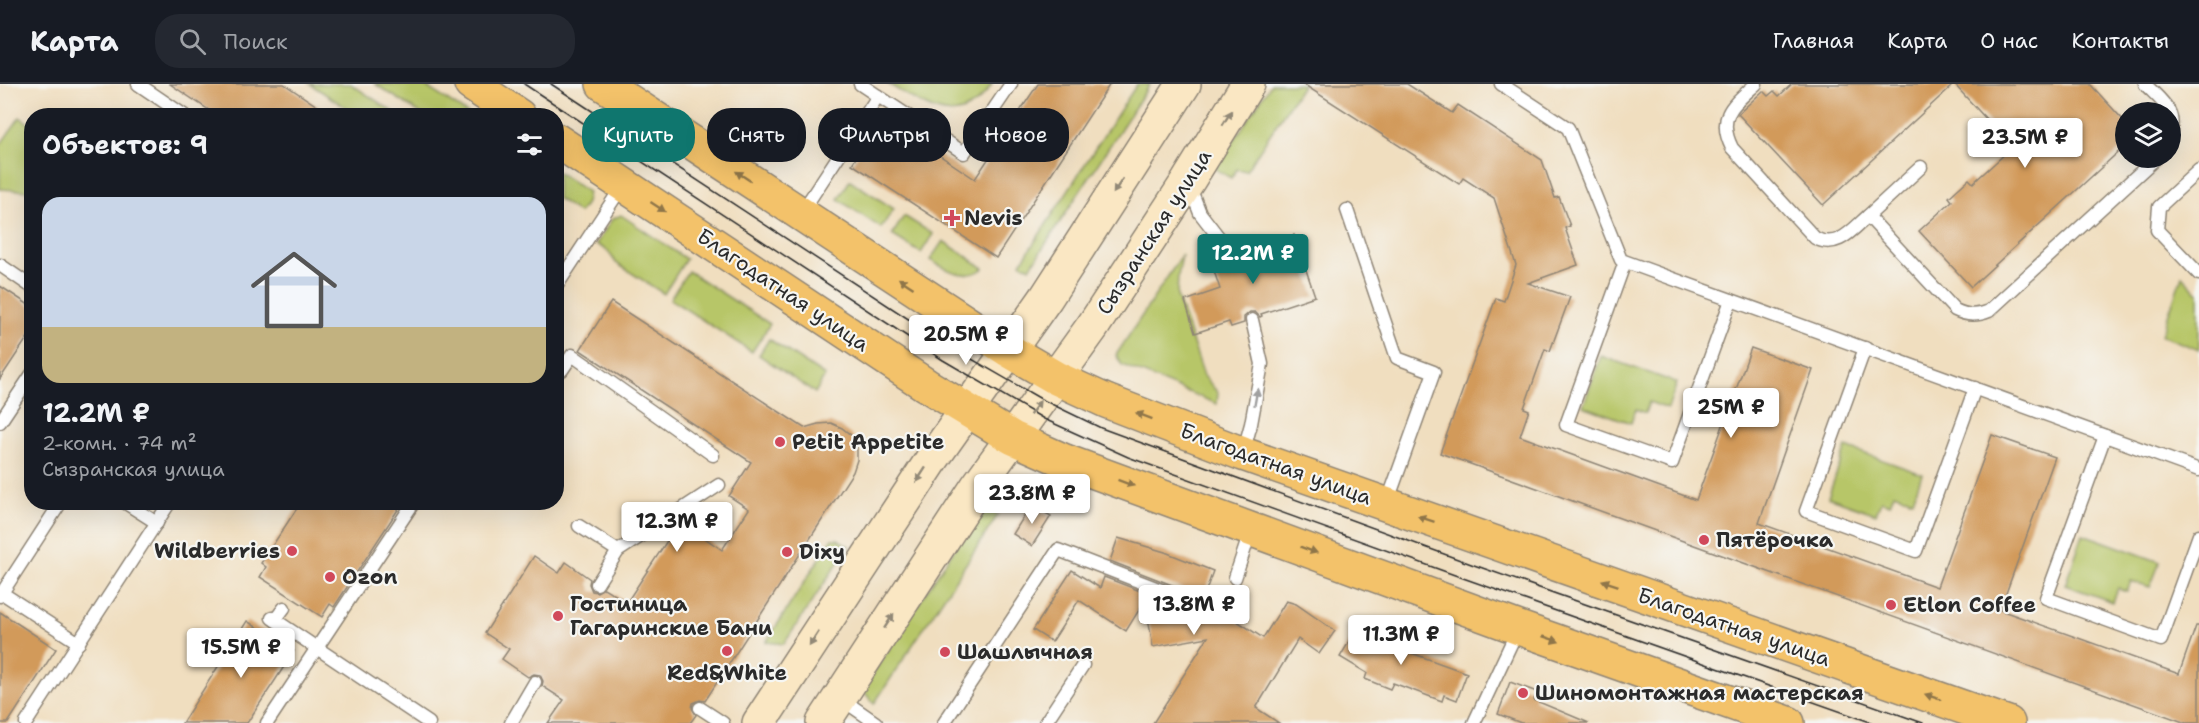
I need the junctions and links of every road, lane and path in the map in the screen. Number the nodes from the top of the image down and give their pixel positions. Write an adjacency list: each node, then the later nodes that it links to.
1 (138, 84): 13 (lane)
2 (471, 84): 14 (main road)
3 (603, 84): 22 (main road, Благодатная улица, one-way to 3)
4 (860, 84): 11 (lane)
5 (1011, 84): 11 (lane)
6 (1184, 84): 33 (main road, one-way to 33)
7 (1248, 84): 19 (main road, Сызранская улица, one-way to 7)
8 (1501, 84): 25 (lane)
9 (1756, 84): 23 (lane)
10 (2145, 84): 12 (lane)
11 (878, 96): 22 (lane)
12 (2162, 102)
13 (173, 108)
14 (507, 108)
15 (564, 145): 20 (main road, Благодатная улица)
16 (1921, 167): 23 (lane)
17 (2145, 168): 23 (lane)
18 (2199, 170): 27 (lane)
19 (1188, 181): 24 (lane); 35 (main road, Сызранская улица)
20 (624, 184): 28 (lane); 38 (main road, Благодатная улица, one-way to 38)
21 (1347, 210): 46 (lane)
22 (801, 214): 33 (main road, Благодатная улица, one-way to 22)
23 (1868, 216)
24 (1230, 252)
25 (1625, 262): 30 (lane); 30 (lane)
26 (0, 265): 29 (lane)
27 (2199, 274)
28 (564, 275)
29 (24, 282)
30 (1731, 300): 32 (lane)
31 (1252, 320): 42 (lane, one-way to 31)
32 (1865, 348): 37 (lane); 37 (lane)
33 (1008, 350): 35 (main road, Благодатная улица); 38 (main road)
34 (564, 367): 43 (lane)
35 (1056, 378): 41 (main road, Сызранская улица, one-way to 35); 42 (main road, Благодатная улица, one-way to 35)
36 (24, 386): 39 (lane)
37 (1975, 388): 40 (lane)
38 (966, 410): 41 (main road, Благодатная улица); 74 (main road, one-way to 74)
39 (0, 422)
40 (2105, 436): 44 (lane); 54 (lane)
41 (1013, 438): 53 (main road, Благодатная улица, one-way to 53); 67 (main road, Сызранская улица, one-way to 41)
42 (1243, 454): 46 (main road, Благодатная улица)
43 (713, 455)
44 (2199, 470)
45 (719, 485): 55 (lane)
46 (1386, 504): 80 (main road, Благодатная улица, one-way to 46)
47 (56, 510): 58 (lane)
48 (137, 510): 51 (lane)
49 (165, 510): 51 (lane)
50 (409, 510): 63 (lane)
51 (157, 523): 62 (lane)
52 (579, 526): 55 (lane)
53 (1251, 529): 56 (lane); 61 (main road, Благодатная улица, one-way to 61)
54 (2199, 535)
55 (618, 551): 57 (lane)
56 (1235, 578)
57 (597, 584)
58 (1, 595): 62 (lane)
59 (1187, 600): 76 (lane)
60 (284, 608): 63 (lane)
61 (1519, 628): 68 (main road, Благодатная улица, one-way to 68); 78 (lane)
62 (79, 643): 70 (lane)
63 (316, 647): 69 (lane); 71 (lane)
64 (1083, 665): 77 (lane)
65 (535, 682): 72 (lane)
66 (700, 708): 73 (lane)
67 (831, 710): 75 (lane)
68 (1741, 715): 79 (main road, Благодатная улица)
69 (271, 721)
70 (26, 723)
71 (429, 723)
72 (511, 723)
73 (723, 723)
74 (759, 723)
75 (876, 723)
76 (944, 723)
77 (1045, 723)
78 (1474, 723)
79 (1788, 723)
80 (2008, 723)

